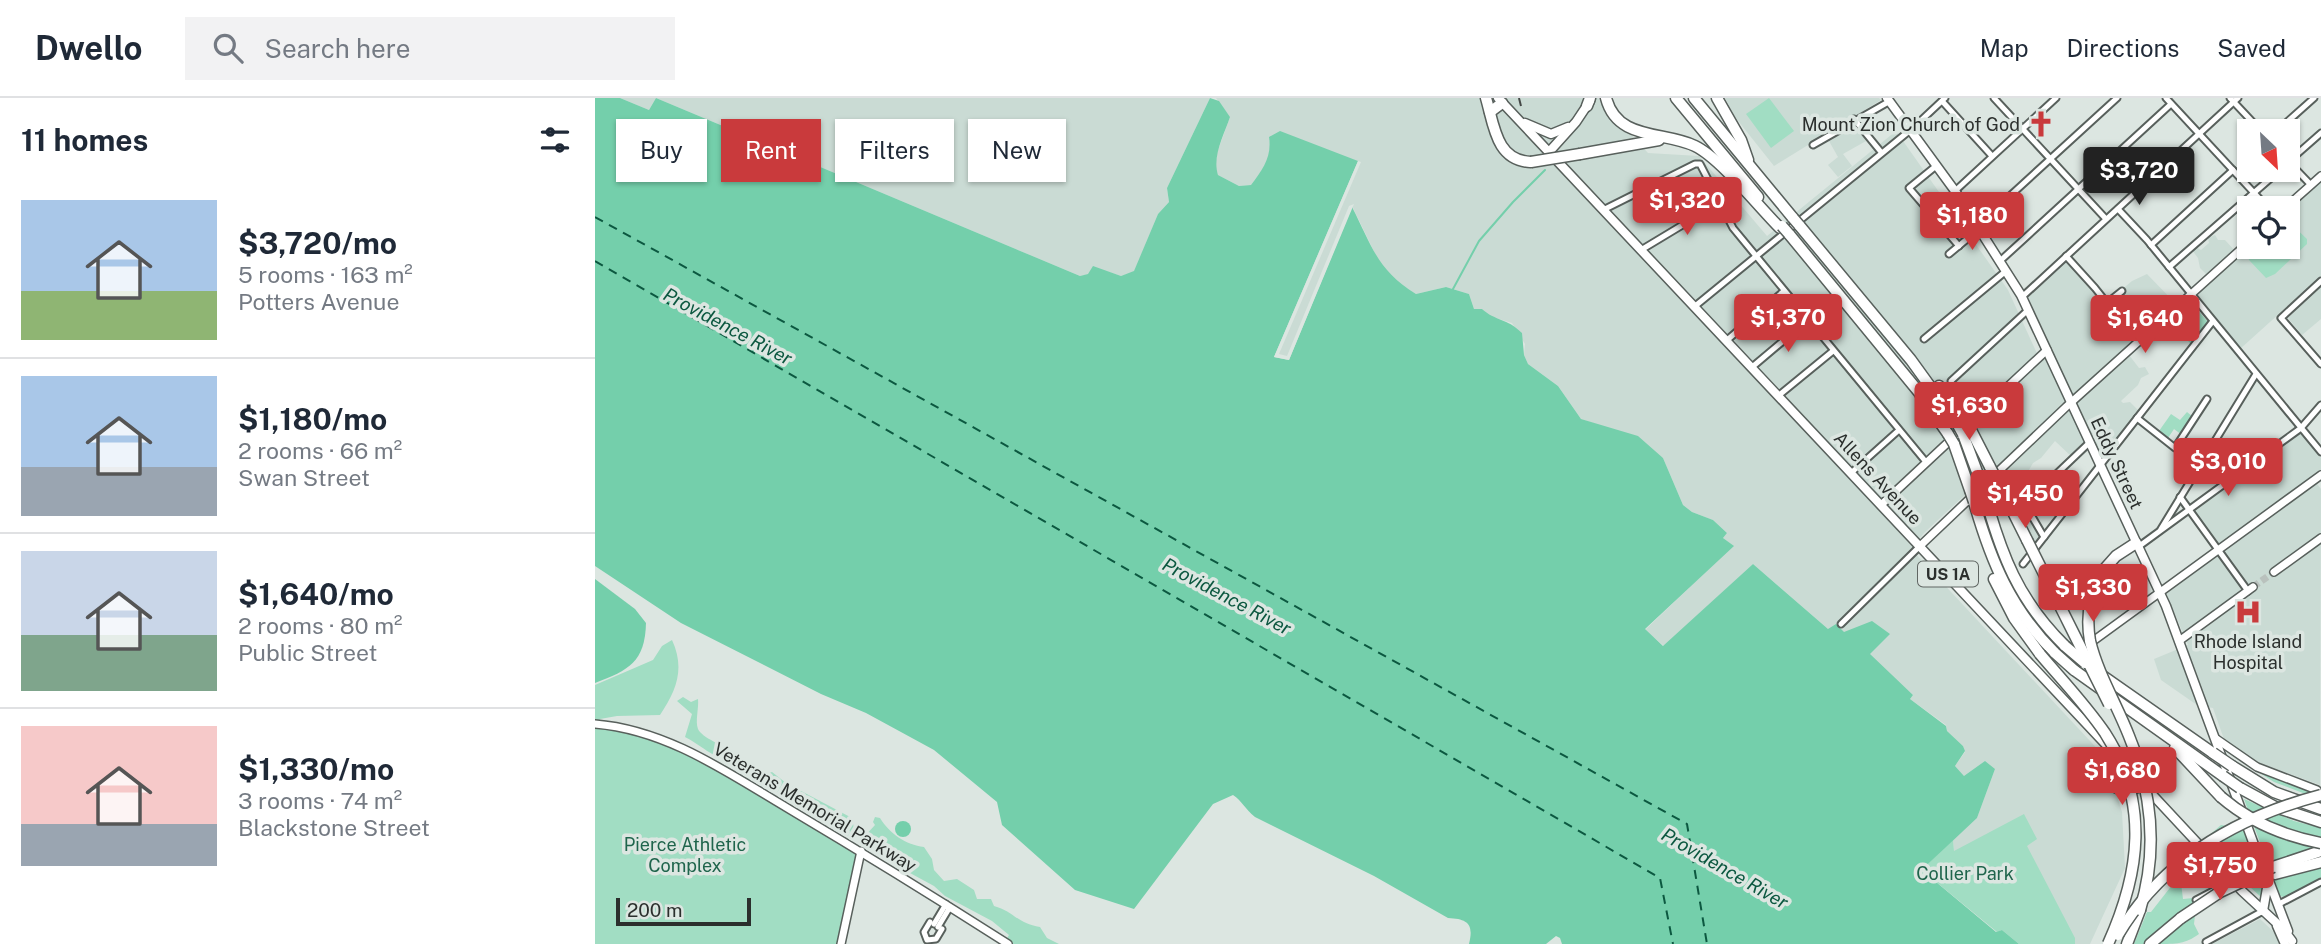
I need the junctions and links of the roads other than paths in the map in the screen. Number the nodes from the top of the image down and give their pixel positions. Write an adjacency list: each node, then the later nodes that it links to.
1 (1486, 98): 17 (highway)
2 (1606, 98): 27 (highway)
3 (1676, 98): 51 (highway)
4 (1694, 98): 35 (highway)
5 (1717, 98): 35 (highway)
6 (1994, 98): 23 (street)
7 (2117, 98): 33 (street)
8 (2166, 98): 16 (street)
9 (2313, 98): 21 (street)
10 (1888, 99): 19 (street); 24 (main road, Eddy Street)
11 (2053, 99): 23 (street)
12 (2234, 99): 20 (street); 26 (street)
13 (1500, 100): 17 (highway); 18 (main road, Allens Avenue / US 1A)
14 (1944, 100): 24 (street); 32 (street)
15 (1589, 101): 22 (main road)
16 (2171, 104): 26 (street); 41 (street)
17 (1490, 112): 27 (highway, bridge)
18 (1517, 119): 22 (main road); 30 (main road, Allens Avenue / US 1A)
19 (1854, 119): 28 (street); 31 (street)
20 (2251, 119)
21 (2290, 119)
22 (1576, 122): 30 (main road)
23 (2022, 128): 32 (street); 33 (street)
24 (1910, 130): 31 (street); 34 (main road, Eddy Street)
25 (2321, 133): 29 (street)
26 (2199, 134): 36 (street); 47 (street)
27 (1677, 140): 51 (highway)
28 (1813, 145)
29 (2300, 151)
30 (1549, 152): 48 (main road, Allens Avenue / US 1A)
31 (1881, 152): 57 (street)
32 (1992, 156): 42 (street)
33 (2050, 159): 41 (street); 50 (street)
34 (1937, 166): 42 (main road, Eddy Street); 53 (street)
35 (1751, 167): 86 (highway)
36 (2233, 170): 43 (street); 52 (street)
37 (2300, 174): 40 (street)
38 (2321, 176): 40 (main road)
39 (2266, 182): 43 (street)
40 (2311, 185): 45 (main road)
41 (2078, 189): 49 (street); 59 (street)
42 (1955, 191): 50 (main road, Eddy Street)
43 (2254, 193): 44 (street); 60 (street)
44 (2257, 196)
45 (2299, 196)
46 (1719, 203): 48 (street); 54 (street); 57 (street)
47 (2118, 209): 49 (street); 52 (street)
48 (1603, 210): 54 (main road, Allens Avenue / US 1A)
49 (2106, 219): 58 (street)
50 (1978, 227): 53 (street); 59 (main road, Eddy Street)
51 (1784, 231): 99 (highway, bridge)
52 (2151, 245): 60 (street)
53 (1959, 246): 56 (street)
54 (1641, 250): 68 (main road, Allens Avenue / US 1A)
55 (2237, 253): 65 (main road)
56 (1949, 254)
57 (1755, 256): 63 (street); 68 (street)
58 (2066, 256): 66 (street); 67 (street)
59 (2000, 261): 61 (main road, Eddy Street)
60 (2169, 267): 65 (street)
61 (2006, 271): 66 (main road, Eddy Street); 72 (street)
62 (2321, 281): 77 (street)
63 (1784, 291): 70 (street); 73 (street)
64 (2122, 291): 67 (street)
65 (2191, 294): 71 (street); 74 (main road)
66 (2022, 297): 69 (main road, Eddy Street)
67 (2107, 303): 74 (street)
68 (1694, 307): 73 (main road, Allens Avenue / US 1A)
69 (2028, 310): 75 (main road, Eddy Street); 80 (street)
70 (1808, 320): 76 (street); 78 (street)
71 (2213, 321): 79 (street); 85 (street)
72 (1924, 340)
73 (1725, 341): 78 (main road, Allens Avenue / US 1A)
74 (2138, 342): 83 (main road)
75 (2047, 350): 83 (main road, Eddy Street); 91 (main road)
76 (1833, 351): 81 (street); 88 (street)
77 (2321, 364)
78 (1751, 368): 81 (main road, Allens Avenue / US 1A)
79 (2256, 373): 87 (street); 95 (street)
80 (1951, 381)
81 (1778, 396): 93 (main road, Allens Avenue / US 1A)
82 (2207, 399): 85 (street)
83 (2072, 402): 89 (main road, Eddy Street); 103 (main road)
84 (2321, 405): 87 (street)
85 (2137, 418): 92 (street)
86 (1964, 427): 115 (highway, bridge); 119 (highway, bridge)
87 (2301, 428): 90 (street); 97 (street)
88 (1899, 430): 91 (street); 93 (street)
89 (2090, 442): 92 (main road, Eddy Street); 100 (street)
90 (2321, 452)
91 (1926, 462): 96 (main road)
92 (2101, 465): 100 (street); 102 (main road, Eddy Street)
93 (1851, 473): 96 (main road, Allens Avenue / US 1A)
94 (2321, 475): 104 (main road)
95 (2180, 497): 97 (street); 98 (street)
96 (1881, 505): 103 (main road, Allens Avenue / US 1A)
97 (2189, 510): 98 (street); 104 (street)
98 (2159, 531): 102 (street)
99 (1983, 534): 113 (highway, bridge); 137 (highway, bridge)
100 (2044, 537): 105 (street)
101 (2321, 538): 106 (main road)
102 (2137, 545): 108 (main road, Eddy Street); 115 (highway, bridge)
103 (1920, 546): 109 (street); 111 (main road, Allens Avenue / US 1A)
104 (2218, 550): 107 (street); 108 (main road)
105 (2023, 564)
106 (2274, 572)
107 (2250, 589): 110 (main road)
108 (2159, 593): 110 (main road, Eddy Street); 111 (main road)
109 (1841, 624)
110 (2179, 640): 114 (main road, Eddy Street)
111 (2043, 677): 117 (main road, Allens Avenue / US 1A)
112 (595, 724): 122 (main road, Veterans Memorial Parkway)
113 (2160, 732): 120 (highway, bridge); 121 (highway, bridge)
114 (2215, 738): 118 (main road); 125 (main road, Eddy Street)
115 (2139, 768): 138 (highway, bridge)
116 (2087, 786): 117 (street)
117 (2143, 786): 126 (main road, Allens Avenue / US 1A)
118 (2320, 791): 137 (highway, bridge)
119 (2321, 808)
120 (2321, 822)
121 (2321, 843)
122 (861, 851): 130 (main road, Veterans Memorial Parkway); 136 (main road)
123 (2321, 851): 125 (highway)
124 (2321, 862): 125 (highway)
125 (2270, 870): 129 (main road, Eddy Street); 131 (main road, Eddy Street); 139 (highway, bridge)
126 (2232, 880): 128 (street); 131 (main road, Allens Avenue / US 1A)
127 (2321, 882): 129 (street)
128 (2196, 900)
129 (2279, 904): 135 (main road, Eddy Street)
130 (948, 906): 132 (street); 133 (main road, Veterans Memorial Parkway)
131 (2263, 911): 134 (street); 135 (main road, Allens Avenue / US 1A)
132 (936, 925)
133 (1006, 943)
134 (2206, 943)
135 (2290, 943)
136 (841, 944)
137 (2110, 944)
138 (2127, 944)
139 (2150, 944)

